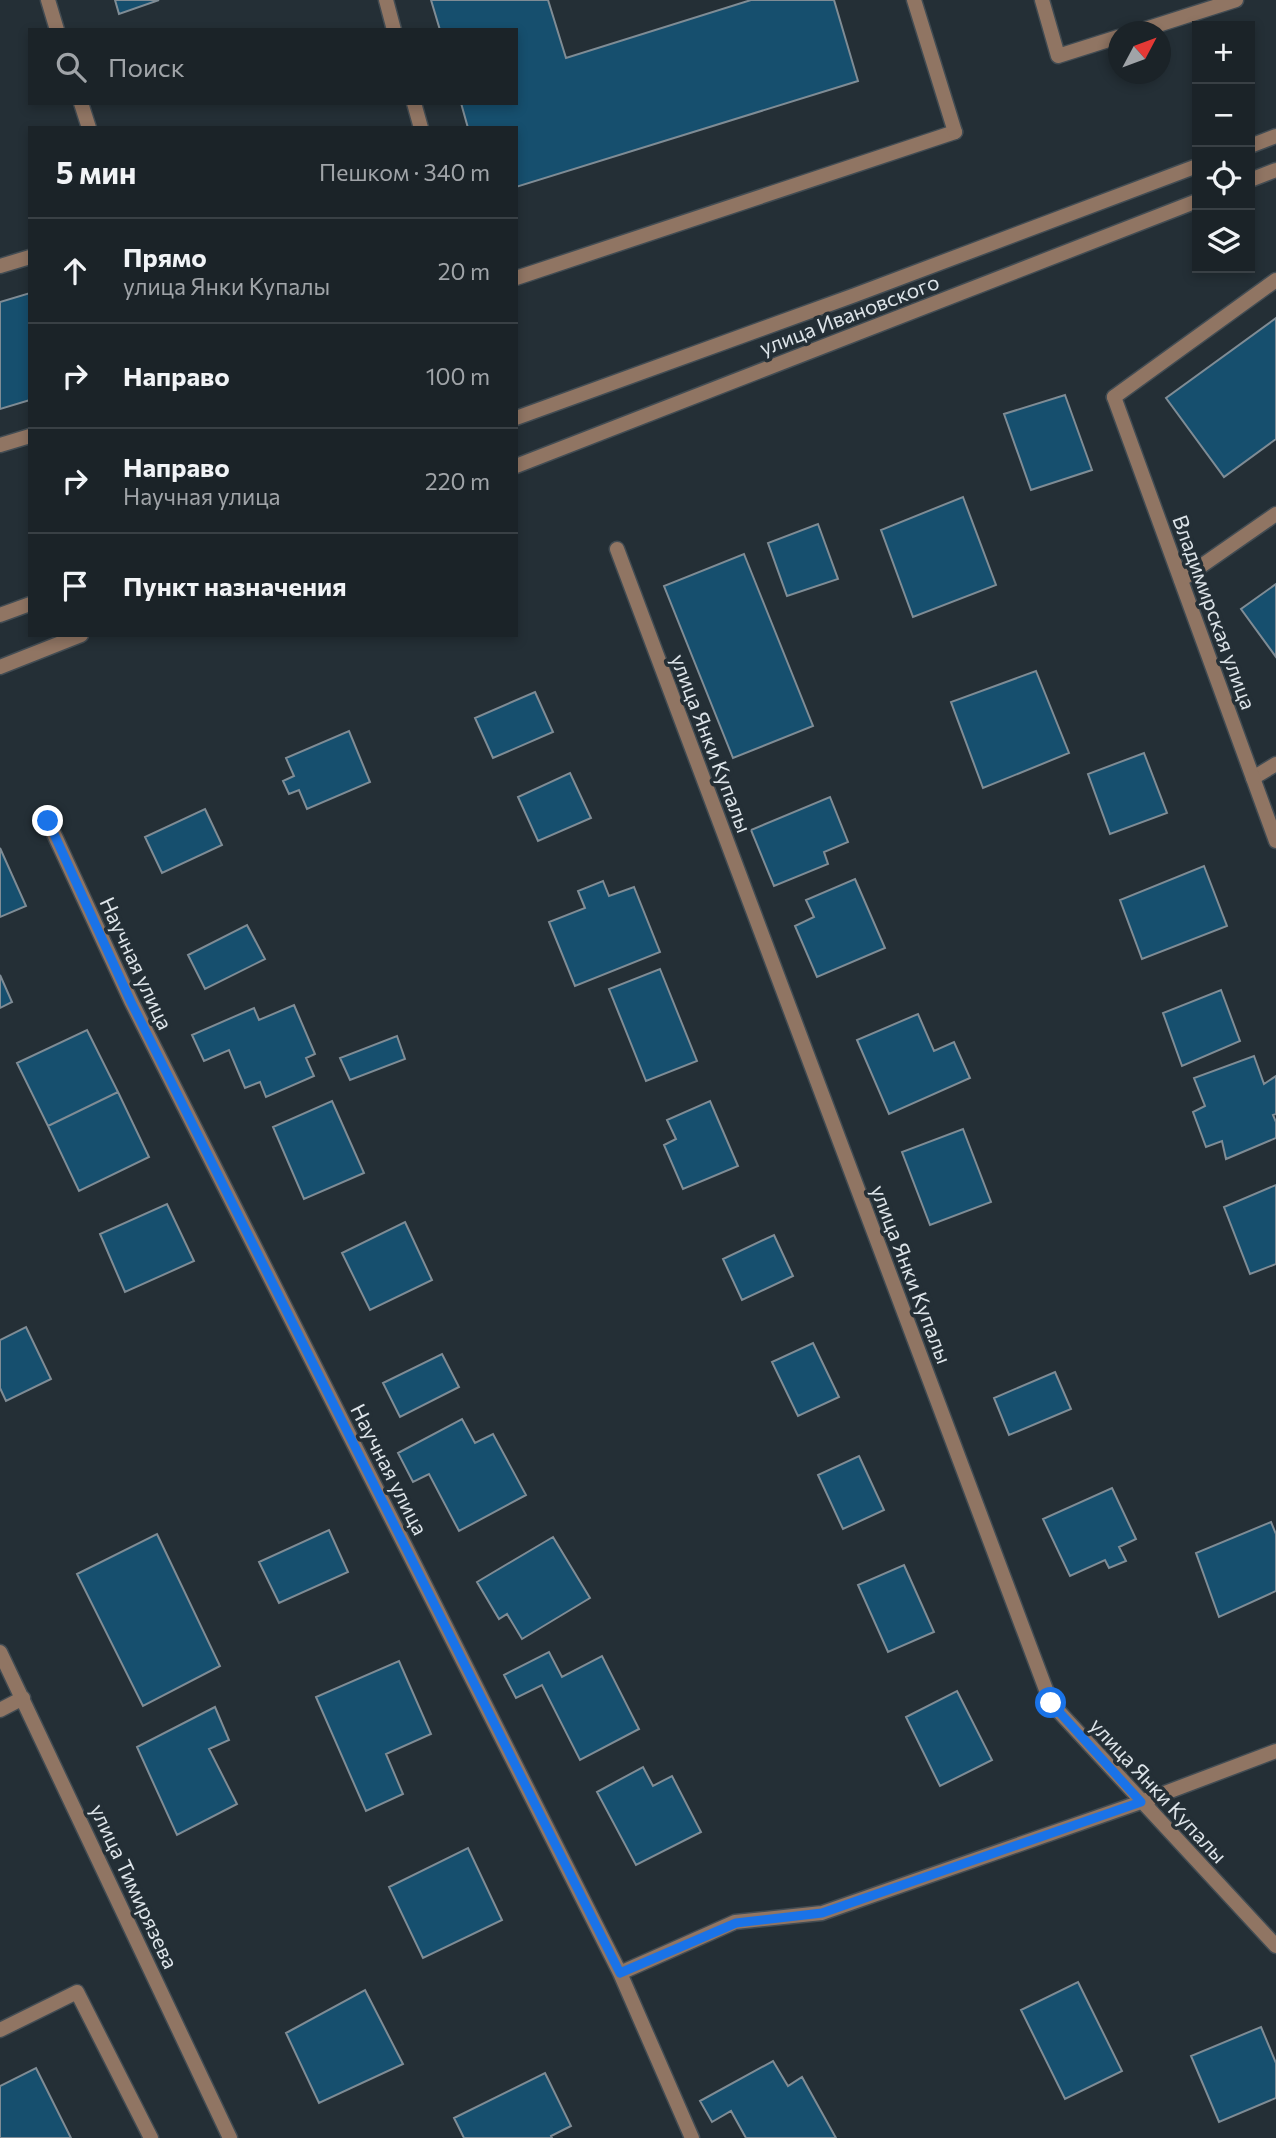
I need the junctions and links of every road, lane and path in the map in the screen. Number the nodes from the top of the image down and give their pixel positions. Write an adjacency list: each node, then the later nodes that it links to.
1 (48, 0): 7 (street)
2 (386, 0): 8 (street)
3 (914, 0): 22 (street)
4 (1042, 0): 9 (street)
5 (1236, 0): 6 (street)
6 (1170, 21)
7 (56, 28)
8 (393, 28)
9 (1108, 40)
10 (82, 105): 12 (street)
11 (415, 105): 13 (street)
12 (88, 126)
13 (420, 126)
14 (1276, 136): 15 (street)
15 (1255, 144)
16 (1192, 168): 24 (street, улица Ивановского)
17 (1276, 170): 18 (street)
18 (1255, 178)
19 (1192, 203): 27 (street, улица Ивановского)
20 (28, 258): 21 (street)
21 (0, 266)
22 (518, 277)
23 (1276, 280): 30 (street, Владимирская улица)
24 (518, 417)
25 (28, 437): 26 (street)
26 (0, 445)
27 (518, 465)
28 (1276, 514): 30 (street)
29 (617, 549): 43 (street, улица Янки Купалы)
30 (1181, 580): 36 (street, Владимирская улица)
31 (28, 605): 32 (street)
32 (0, 615)
33 (75, 637): 34 (street)
34 (0, 667)
35 (1276, 764): 36 (street)
36 (1253, 778): 38 (street, Владимирская улица)
37 (48, 821): 45 (street, Научная улица)
38 (1276, 841)
39 (0, 1652): 40 (street, улица Тимирязева)
40 (23, 1698): 41 (street); 48 (street, улица Тимирязева)
41 (0, 1710)
42 (1276, 1751): 43 (street)
43 (1141, 1802): 44 (street, улица Янки Купалы); 45 (street)
44 (1276, 1946)
45 (620, 1973): 49 (street, Научная улица)
46 (0, 2030): 47 (street)
47 (151, 2138)
48 (230, 2138)
49 (692, 2138)

